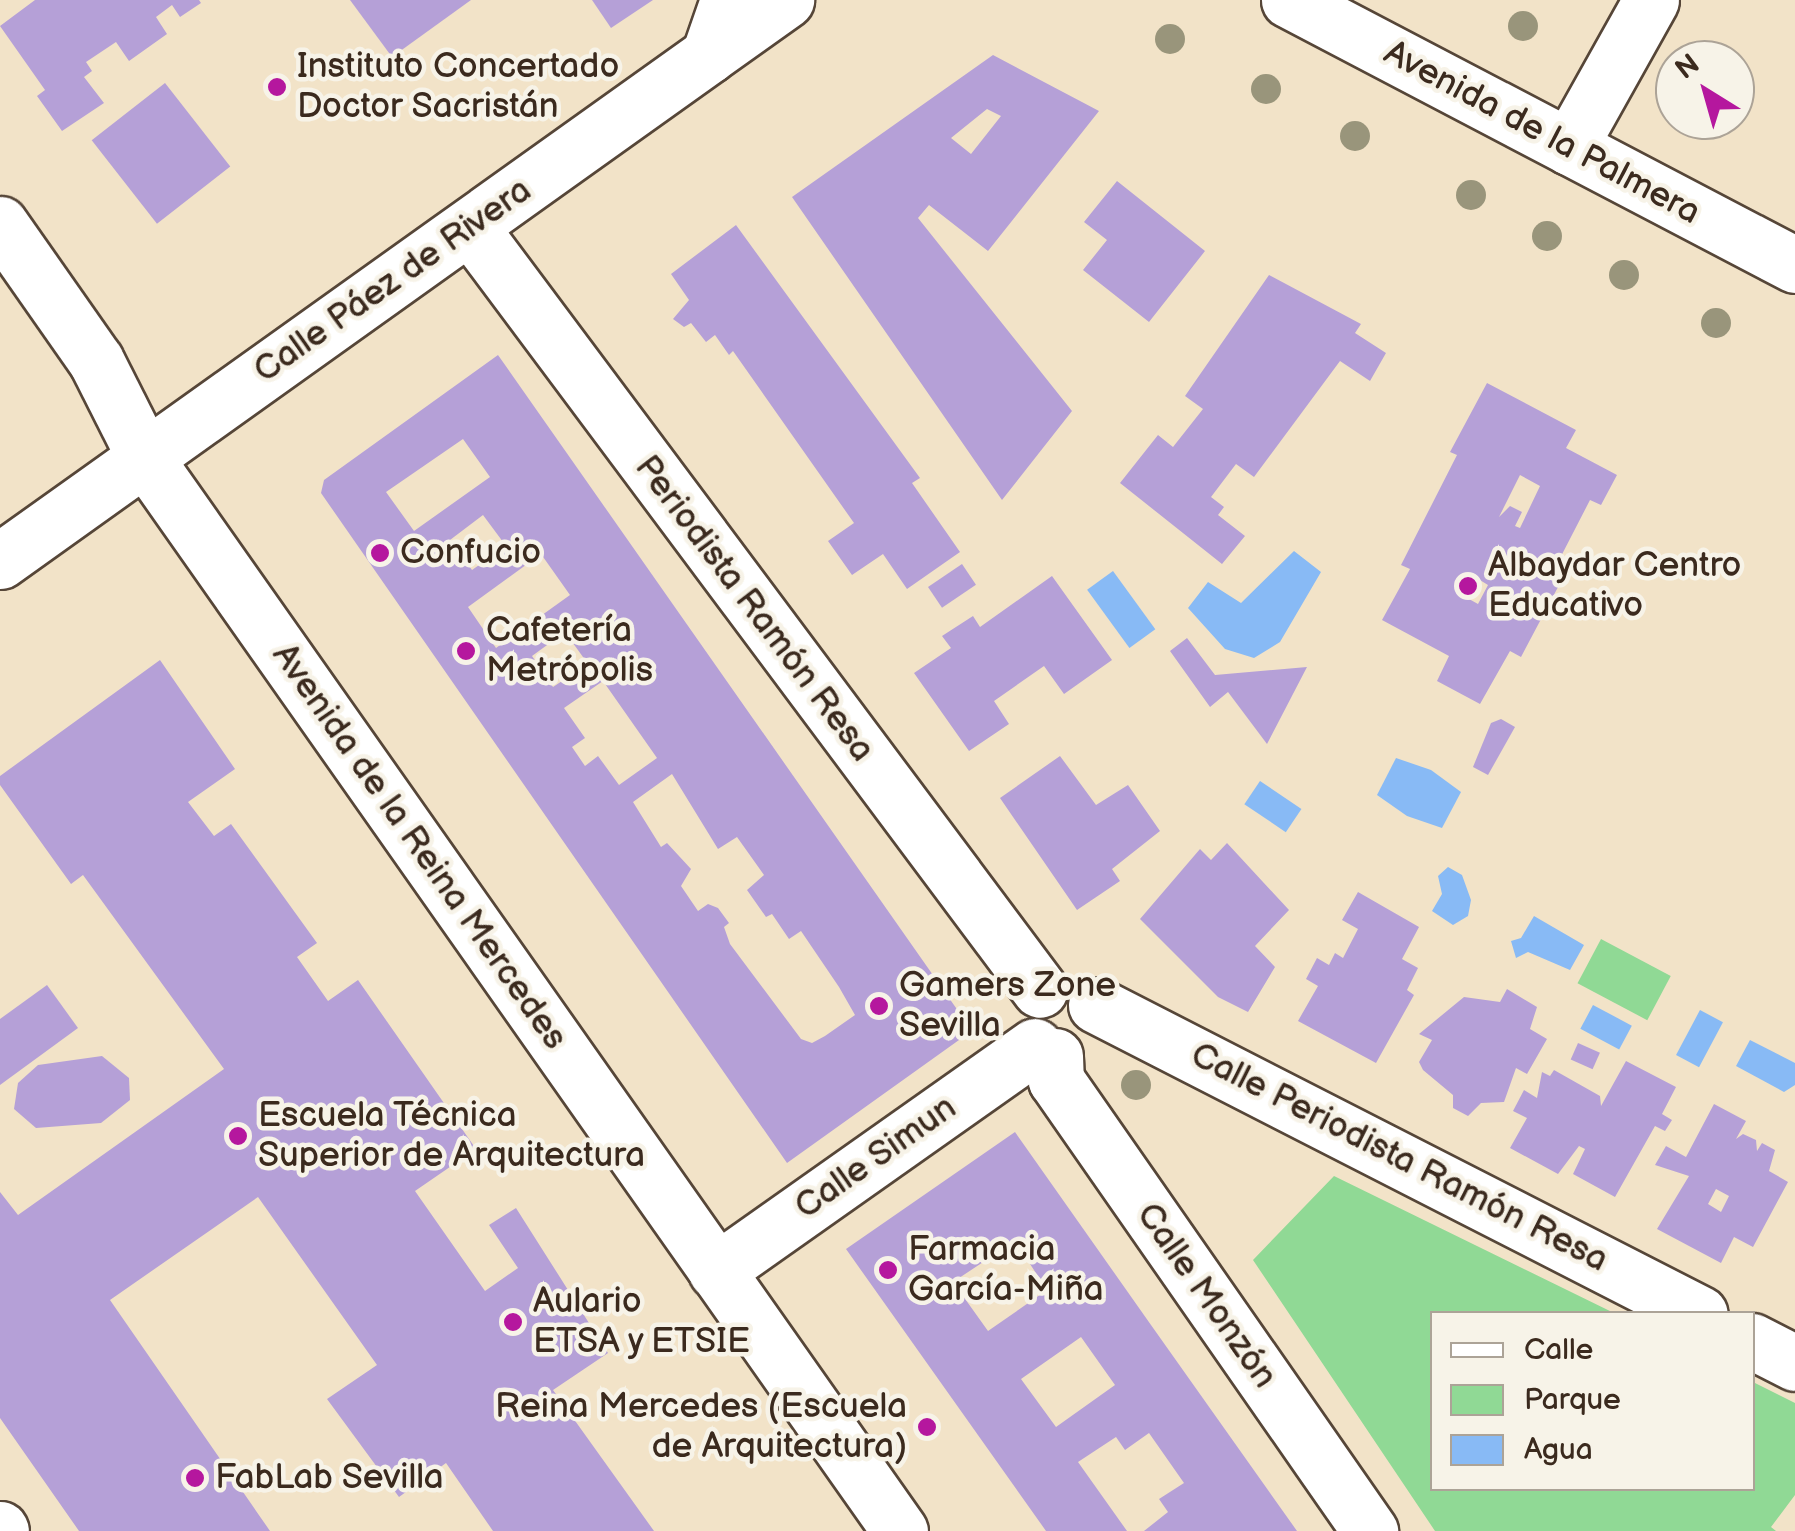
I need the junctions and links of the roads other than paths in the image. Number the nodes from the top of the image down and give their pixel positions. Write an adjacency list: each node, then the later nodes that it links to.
1 (728, 0): 5 (street)
2 (786, 0): 5 (street, Calle Páez de Rivera)
3 (1290, 0): 6 (street, Avenida de la Palmera)
4 (1652, 0): 6 (street)
5 (709, 55): 8 (street, Calle Páez de Rivera)
6 (1569, 146): 9 (street, Avenida de la Palmera)
7 (0, 224): 10 (street, Avenida de la Reina Mercedes)
8 (470, 226): 10 (street, Calle Páez de Rivera); 12 (street, Periodista Ramón Resa)
9 (1795, 265)
10 (145, 458): 11 (street, Calle Páez de Rivera); 15 (street, Avenida de la Reina Mercedes)
11 (0, 561)
12 (1040, 990): 13 (street); 14 (street)
13 (1096, 1005): 14 (street); 16 (street, Calle Periodista Ramón Resa)
14 (1045, 1051): 15 (street, Calle Simun); 20 (street, Calle Monzón)
15 (716, 1270): 19 (street, Avenida de la Reina Mercedes)
16 (1694, 1311)
17 (1755, 1343): 18 (street)
18 (1795, 1363)
19 (900, 1531)
20 (1370, 1531)

